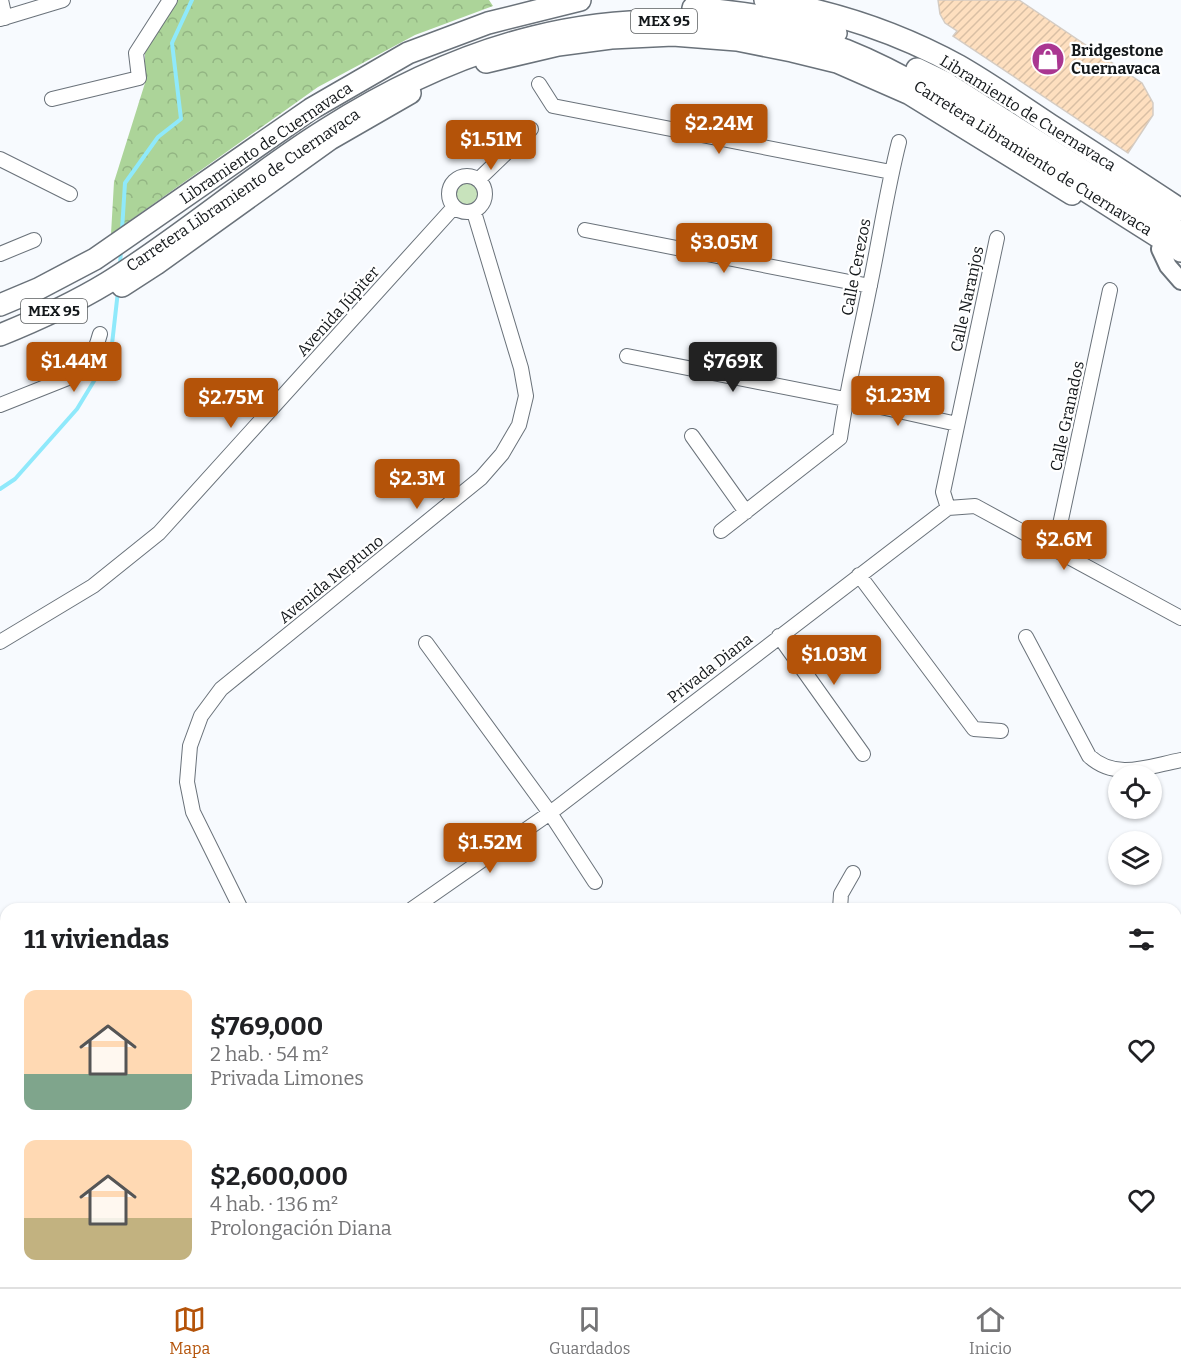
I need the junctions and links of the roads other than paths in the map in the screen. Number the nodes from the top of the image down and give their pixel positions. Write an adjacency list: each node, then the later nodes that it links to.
1 (1, 0): 6 (street)
2 (63, 0): 6 (street)
3 (170, 0): 8 (street)
4 (580, 0): 22 (main road, Libramiento de Cuernavaca / MEX 95)
5 (765, 0): 16 (main road, Libramiento de Cuernavaca)
6 (3, 19)
7 (539, 84): 12 (street)
8 (52, 99)
9 (531, 129): 13 (street)
10 (899, 142): 12 (street, Calle Cerezos)
11 (0, 159): 14 (street)
12 (891, 172): 28 (street, Calle Cerezos)
13 (478, 180): 15 (street); 17 (street)
14 (70, 194)
15 (454, 207): 17 (street); 48 (street, Avenida Júpiter)
16 (1181, 210)
17 (474, 212): 56 (street, Avenida Neptuno)
18 (585, 230): 28 (street)
19 (1181, 233): 22 (main road, Carretera Libramiento de Cuernavaca / MEX 95)
20 (997, 238): 38 (street, Calle Naranjos)
21 (34, 240): 24 (street)
22 (147, 248): 23 (main road, Carretera Libramiento de Cuernavaca / MEX 95); 26 (main road, Carretera Libramiento de Cuernavaca / MEX 95)
23 (1171, 250): 25 (main road, MEX 95); 27 (street)
24 (0, 254)
25 (1181, 263)
26 (102, 277): 30 (main road, MEX 95); 31 (main road, Carretera Libramiento de Cuernavaca / MEX 95); 33 (main road, Carretera Libramiento de Cuernavaca / MEX 95); 34 (main road, MEX 95)
27 (1181, 281)
28 (870, 286): 36 (street, Calle Cerezos)
29 (1110, 290): 43 (street, Calle Granados)
30 (0, 305)
31 (0, 320)
32 (100, 334): 37 (street)
33 (0, 335)
34 (0, 345)
35 (627, 356): 36 (street)
36 (845, 399): 38 (street); 41 (street, Calle Cerezos)
37 (0, 405)
38 (957, 424): 40 (street, Calle Naranjos)
39 (692, 436): 41 (street)
40 (948, 508): 43 (street); 44 (street, Privada Diana)
41 (746, 512): 42 (street, Calle Cerezos)
42 (721, 531)
43 (1055, 548): 45 (street)
44 (859, 575): 46 (street, Privada Diana); 50 (street)
45 (1181, 618)
46 (778, 636): 51 (street); 53 (street, Privada Diana)
47 (1026, 637): 52 (street)
48 (0, 642)
49 (426, 643): 53 (street)
50 (1001, 731)
51 (863, 754)
52 (1181, 760)
53 (550, 813): 55 (street); 57 (street, Privada Diana)
54 (853, 873): 58 (street)
55 (595, 882)
56 (238, 903)
57 (421, 903)
58 (840, 903)

